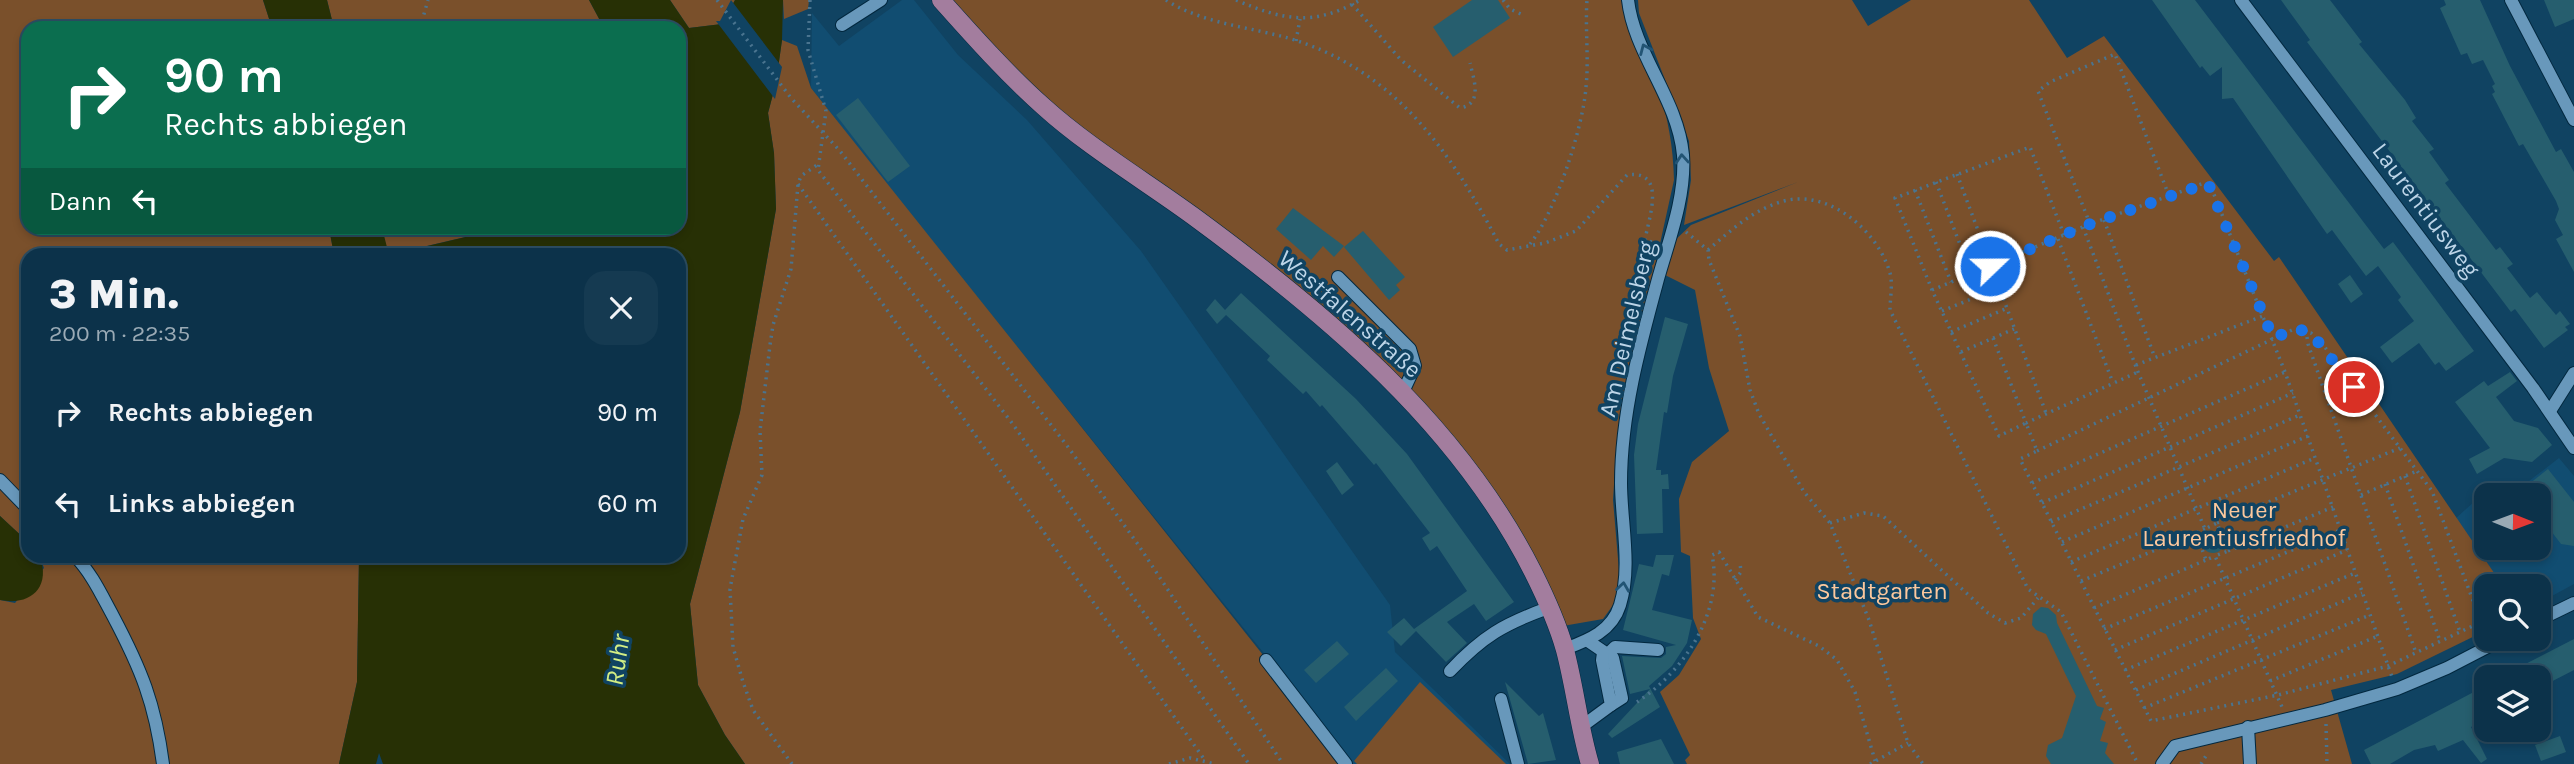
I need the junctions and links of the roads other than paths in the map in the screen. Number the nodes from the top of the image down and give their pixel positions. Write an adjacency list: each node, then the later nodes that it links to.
1 (881, 0): 6 (street)
2 (941, 0): 10 (main road, Westfalenstraße)
3 (1628, 0): 19 (street, Am Deimelsberg, one-way to 3)
4 (2241, 0): 11 (street, Laurentiusweg)
5 (2511, 0): 7 (street)
6 (842, 25)
7 (2574, 120)
8 (1338, 277): 10 (street)
9 (2574, 373): 11 (street)
10 (1403, 392): 17 (main road, Westfalenstraße)
11 (2550, 411): 12 (street, Laurentiusweg)
12 (2574, 448)
13 (0, 480): 14 (street)
14 (21, 502)
15 (81, 563): 29 (street)
16 (2574, 603): 18 (street)
17 (1548, 608): 20 (main road, Westfalenstraße); 25 (street)
18 (2551, 615)
19 (1588, 641): 20 (street, Am Deimelsberg); 23 (street)
20 (1565, 649): 27 (main road, Westfalenstraße)
21 (1658, 650): 23 (street)
22 (2479, 651): 28 (street)
23 (1605, 654): 27 (street)
24 (1266, 660): 30 (street)
25 (1450, 671)
26 (1502, 699): 31 (street)
27 (1581, 727): 32 (main road, Westfalenstraße)
28 (2248, 727): 33 (street); 34 (street)
29 (163, 764)
30 (1346, 764)
31 (1518, 764)
32 (1590, 764)
33 (2162, 764)
34 (2250, 764)

